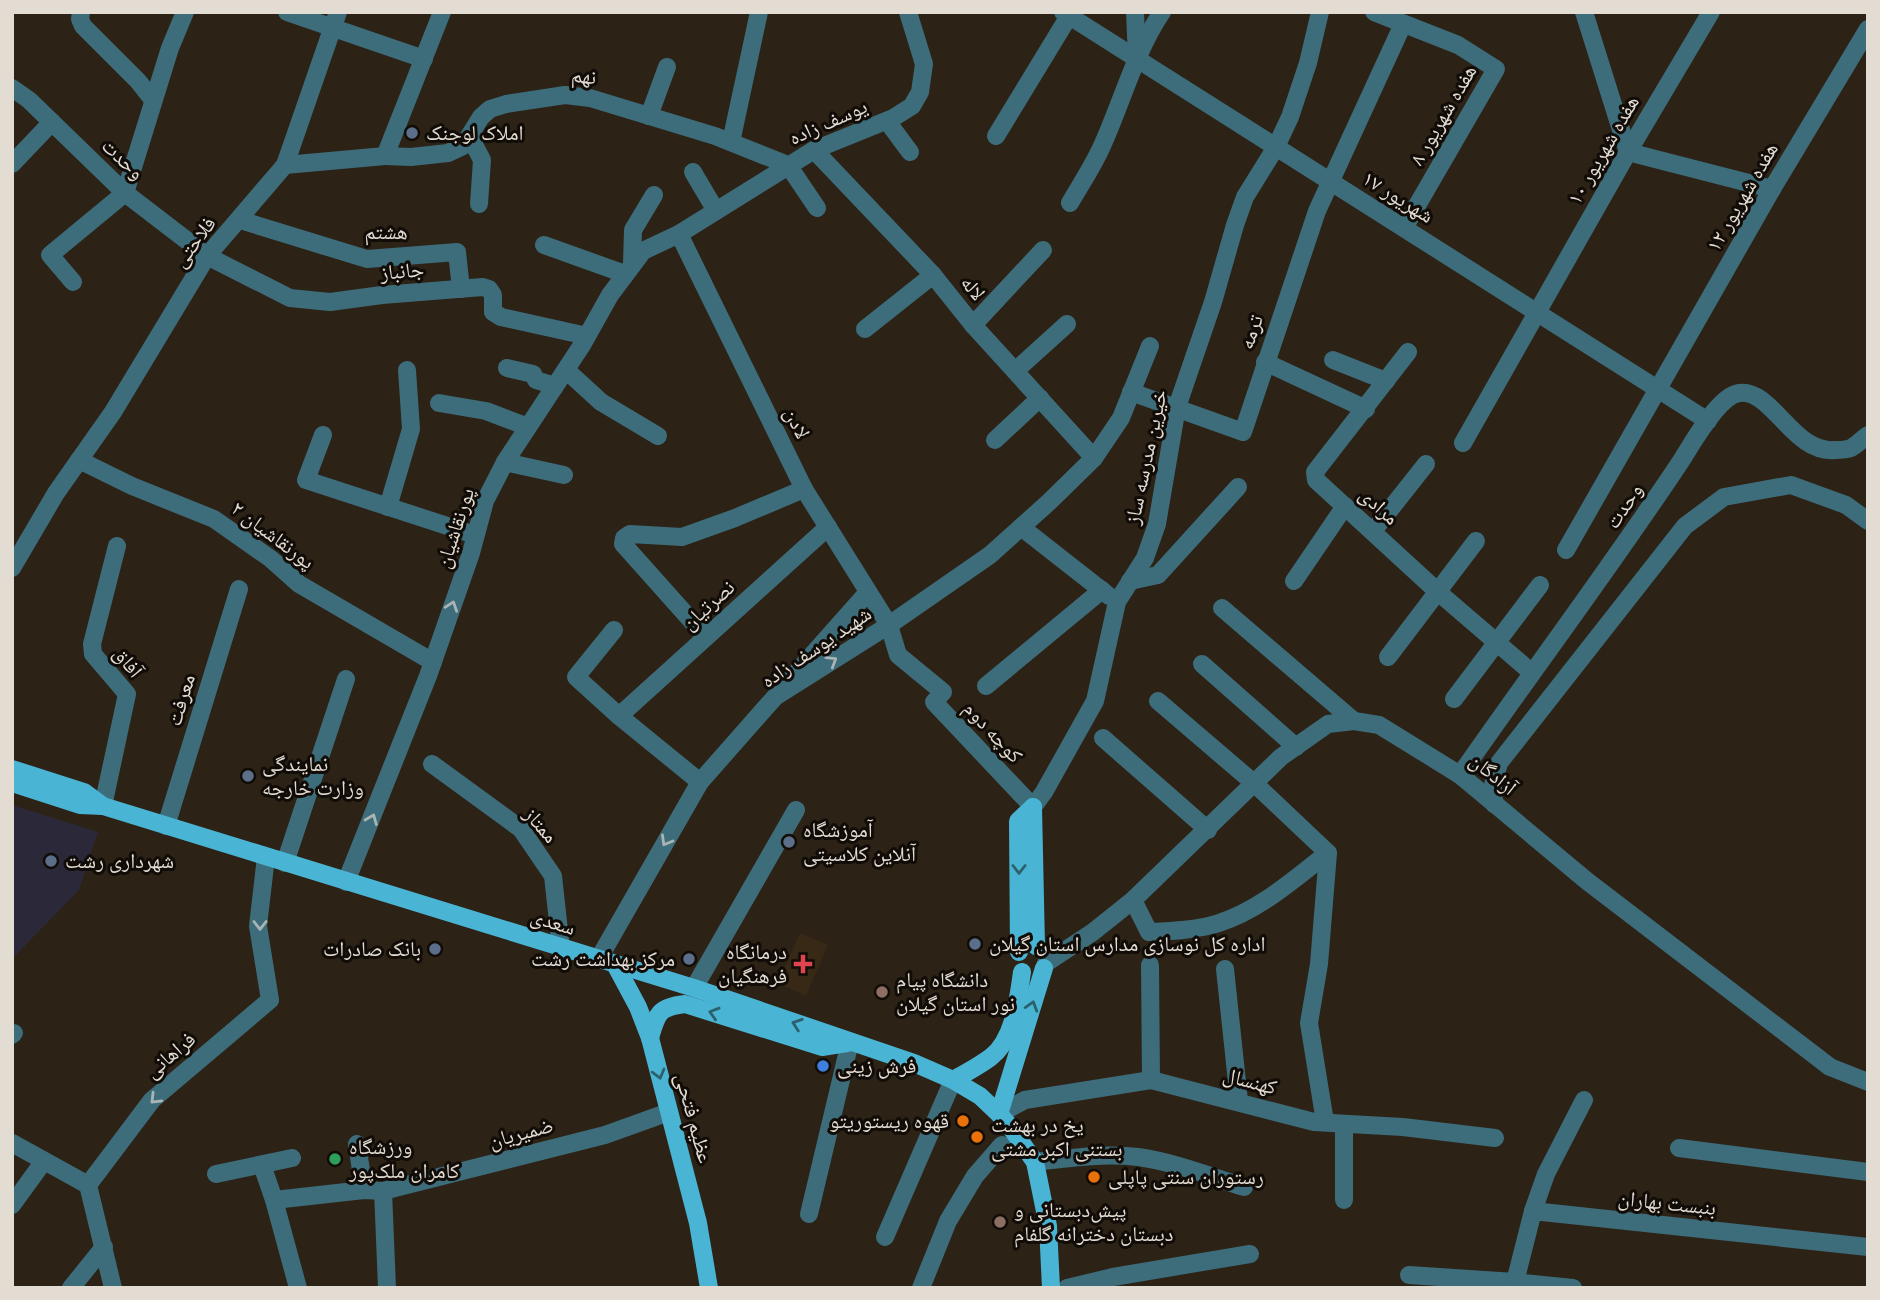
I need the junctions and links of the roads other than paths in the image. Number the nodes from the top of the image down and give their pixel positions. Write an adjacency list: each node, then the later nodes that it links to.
1 (81, 12): 21 (street)
2 (185, 12): 21 (street)
3 (287, 12): 14 (street)
4 (442, 12): 17 (street)
5 (759, 12): 28 (street)
6 (908, 12): 24 (street, یوسف زاده)
7 (1135, 12): 18 (street)
8 (1162, 12): 18 (street)
9 (1320, 12): 29 (street, خیرین مدرسه ساز)
10 (1374, 12): 15 (street, هفده شهریور ۸)
11 (1584, 12): 32 (street)
12 (1711, 12): 32 (street, هفده شهریور ۱۰)
13 (1066, 14): 18 (street, ۱۷ شهریور); 26 (street)
14 (335, 20): 17 (street); 35 (street, فلاحتی)
15 (1403, 23): 38 (street, ترمه); 47 (street, هفده شهریور ۸)
16 (1868, 29): 39 (street, هفده شهریور ۱۲)
17 (424, 59): 33 (street)
18 (1137, 61): 29 (street, ۱۷ شهریور); 42 (street)
19 (667, 67): 23 (street)
20 (12, 88): 22 (street, وحدت)
21 (153, 100): 40 (street)
22 (21, 102): 25 (street, وحدت)
23 (649, 116): 27 (street, نهم); 28 (street, نهم)
24 (887, 121): 30 (street, یوسف زاده); 31 (street)
25 (52, 122): 34 (street); 40 (street, وحدت)
26 (996, 136)
27 (470, 137): 33 (street, نهم); 43 (street)
28 (731, 142): 36 (street, نهم)
29 (1276, 147): 38 (street, ۱۷ شهریور); 75 (street, خیرین مدرسه ساز)
30 (814, 150): 36 (street, یوسف زاده); 53 (street, لاله)
31 (910, 152)
32 (1628, 152): 39 (street); 56 (street, هفده شهریور ۱۰)
33 (385, 156): 35 (street)
34 (12, 164)
35 (285, 165): 46 (street, فلاحتی)
36 (788, 165): 44 (street); 45 (street, یوسف زاده)
37 (692, 172): 45 (street)
38 (1329, 181): 47 (street, ۱۷ شهریور); 64 (street, ترمه)
39 (1772, 189): 71 (street, هفده شهریور ۱۲)
40 (125, 193): 51 (street, وحدت); 54 (street)
41 (654, 195): 52 (street)
42 (1070, 203)
43 (480, 204)
44 (817, 208)
45 (716, 211): 48 (street, یوسف زاده)
46 (240, 220): 51 (street, فلاحتی); 55 (street, هشتم)
47 (1404, 228): 56 (street, ۱۷ شهریور)
48 (679, 234): 52 (street, پورنقاشیان); 90 (street, لادن)
49 (544, 245): 52 (street)
50 (1043, 250): 58 (street)
51 (207, 256): 55 (street, جانباز); 85 (street, فلاحتی)
52 (628, 269): 60 (street, پورنقاشیان)
53 (933, 275): 58 (street, لاله); 59 (street)
54 (74, 282)
55 (461, 289): 60 (street, جانباز)
56 (1536, 312): 71 (street, ۱۷ شهریور); 83 (street, هفده شهریور ۱۰)
57 (1067, 324): 68 (street)
58 (973, 325): 68 (street, لاله)
59 (865, 329)
60 (587, 336): 66 (street, پورنقاشیان)
61 (1150, 346): 72 (street, شهید یوسف زاده)
62 (1408, 352): 69 (street, مرادی)
63 (1333, 360): 69 (street)
64 (1265, 362): 75 (street, ترمه); 76 (street)
65 (507, 368): 70 (street)
66 (566, 369): 70 (street, پورنقاشیان); 81 (street)
67 (407, 370): 92 (street)
68 (1015, 371): 73 (street, لاله)
69 (1386, 381): 76 (street, مرادی)
70 (555, 386): 78 (street, پورنقاشیان)
71 (1658, 390): 77 (street, ۱۷ شهریور); 100 (street, هفده شهریور ۱۲)
72 (1131, 392): 75 (street); 84 (street, شهید یوسف زاده)
73 (1040, 398): 82 (street); 84 (street, لاله)
74 (439, 403): 78 (street)
75 (1177, 407): 102 (street, خیرین مدرسه ساز)
76 (1366, 409): 91 (street, مرادی)
77 (1708, 421): 80 (street, وحدت); 118 (street, وحدت)
78 (528, 427): 86 (street, پورنقاشیان)
79 (323, 435): 92 (street)
80 (1868, 435)
81 (658, 436)
82 (995, 440)
83 (1462, 443)
84 (1094, 458): 95 (street, شهید یوسف زاده)
85 (79, 460): 101 (street, فلاحتی); 116 (street, پورنقاشیان ۲)
86 (505, 462): 88 (street); 97 (street, پورنقاشیان)
87 (1426, 464): 96 (street)
88 (564, 475)
89 (1238, 487): 102 (street)
90 (804, 489): 94 (street, لادن); 113 (street)
91 (1345, 506): 96 (street, مرادی); 103 (street)
92 (388, 507): 97 (street)
93 (1868, 521): 134 (street, آزادگان)
94 (828, 527): 107 (street, لادن); 113 (street, نصرتیان)
95 (1021, 527): 106 (street); 111 (street, شهید یوسف زاده)
96 (1373, 531): 108 (street, مرادی)
97 (475, 535): 116 (street, پورنقاشیان, one-way to 97)
98 (1476, 541): 108 (street)
99 (117, 546): 135 (street, آفاق)
100 (1566, 550)
101 (14, 562)
102 (1130, 581): 109 (street, خیرین مدرسه ساز)
103 (1294, 581)
104 (1540, 584): 114 (street)
105 (239, 589): 138 (street, معرفت)
106 (1102, 590): 109 (street); 120 (street)
107 (869, 592): 111 (street, لادن); 121 (street)
108 (1438, 592): 114 (street, مرادی); 115 (street)
109 (1117, 602): 136 (street, خیرین مدرسه ساز)
110 (1222, 608): 125 (street)
111 (889, 625): 121 (street, شهید یوسف زاده, one-way to 111); 136 (street, کوچه دوم)
112 (614, 629): 124 (street)
113 (706, 637): 124 (street, نصرتیان)
114 (1497, 643): 118 (street, مرادی); 122 (street)
115 (1388, 657)
116 (433, 662): 143 (street, پورنقاشیان, one-way to 116)
117 (1202, 664): 127 (street)
118 (1531, 672): 130 (street, وحدت)
119 (346, 679): 142 (street)
120 (986, 686)
121 (775, 697): 131 (street, شهید یوسف زاده)
122 (1454, 699)
123 (1158, 701): 133 (street)
124 (619, 716): 131 (street)
125 (1354, 721): 127 (street, آزادگان); 130 (street, آزادگان)
126 (1103, 738): 139 (street)
127 (1296, 747): 133 (street, آزادگان)
128 (432, 764): 145 (street, ممتاز)
129 (12, 769): 135 (main road, سعدی)
130 (1460, 775): 134 (street, آزادگان)
131 (700, 782): 147 (street, شهید یوسف زاده, one-way to 147)
132 (12, 783): 135 (main road, سعدی)
133 (1255, 784): 139 (street, آزادگان); 140 (street)
134 (1494, 804): 157 (street, آزادگان)
135 (103, 806): 138 (main road, سعدی)
136 (1033, 807): 146 (main road)
137 (796, 810): 151 (street)
138 (166, 826): 141 (main road, سعدی)
139 (1208, 830): 144 (street, آزادگان)
140 (1328, 853): 144 (street); 162 (street)
141 (266, 857): 142 (main road, سعدی); 175 (street, فراهانی, one-way to 175)
142 (285, 863): 143 (main road, سعدی)
143 (346, 882): 145 (main road, سعدی)
144 (1133, 900): 146 (street, آزادگان)
145 (561, 949): 147 (main road, سعدی)
146 (1037, 955): 154 (main road, one-way to 146); 154 (main road)
147 (598, 960): 149 (main road, سعدی)
148 (1150, 965): 156 (street)
149 (616, 966): 151 (main road, سعدی); 152 (main road, عظیم فتحی)
150 (1225, 968): 159 (street)
151 (694, 988): 153 (main road, سعدی, one-way to 151)
152 (650, 1038): 153 (main road, one-way to 152); 160 (main road, عظیم فتحی, one-way to 160)
153 (850, 1042): 155 (main road, سعدی); 183 (street)
154 (1012, 1042): 155 (main road); 161 (main road)
155 (953, 1080): 161 (main road, سعدی); 184 (street)
156 (1152, 1080): 159 (street, کهنسال); 161 (street, کهنسال)
157 (1868, 1082)
158 (1584, 1100): 182 (street)
159 (1239, 1101): 162 (street, کهنسال)
160 (669, 1112): 178 (street, ضمیریان); 194 (main road, عظیم فتحی)
161 (999, 1114): 171 (main road, سعدی)
162 (1325, 1122): 163 (street, کهنسال)
163 (1344, 1124): 164 (street, کهنسال); 180 (street)
164 (1495, 1138)
165 (12, 1143): 170 (street)
166 (357, 1144): 177 (street)
167 (1002, 1145): 195 (street)
168 (1679, 1148): 173 (street)
169 (292, 1158): 172 (street)
170 (44, 1161): 175 (street); 181 (street)
171 (1035, 1161): 176 (street); 196 (main road, سعدی)
172 (262, 1165): 174 (street); 179 (street)
173 (1868, 1172)
174 (216, 1174)
175 (88, 1185): 185 (street)
176 (1244, 1187)
177 (364, 1190): 178 (street, ضمیریان); 179 (street, ضمیریان)
178 (383, 1191): 193 (street)
179 (274, 1200): 192 (street)
180 (1344, 1200)
181 (12, 1206)
182 (1533, 1211): 186 (street, بنبست بهاران); 189 (street)
183 (809, 1214)
184 (885, 1237)
185 (104, 1247): 190 (street); 191 (street)
186 (1868, 1247)
187 (1250, 1254): 197 (street)
188 (1409, 1275): 189 (street)
189 (1514, 1285): 198 (street)
190 (71, 1288)
191 (113, 1288)
192 (298, 1288)
193 (387, 1288)
194 (709, 1288)
195 (920, 1288)
196 (1051, 1288)
197 (1066, 1288)
198 (1573, 1288)

